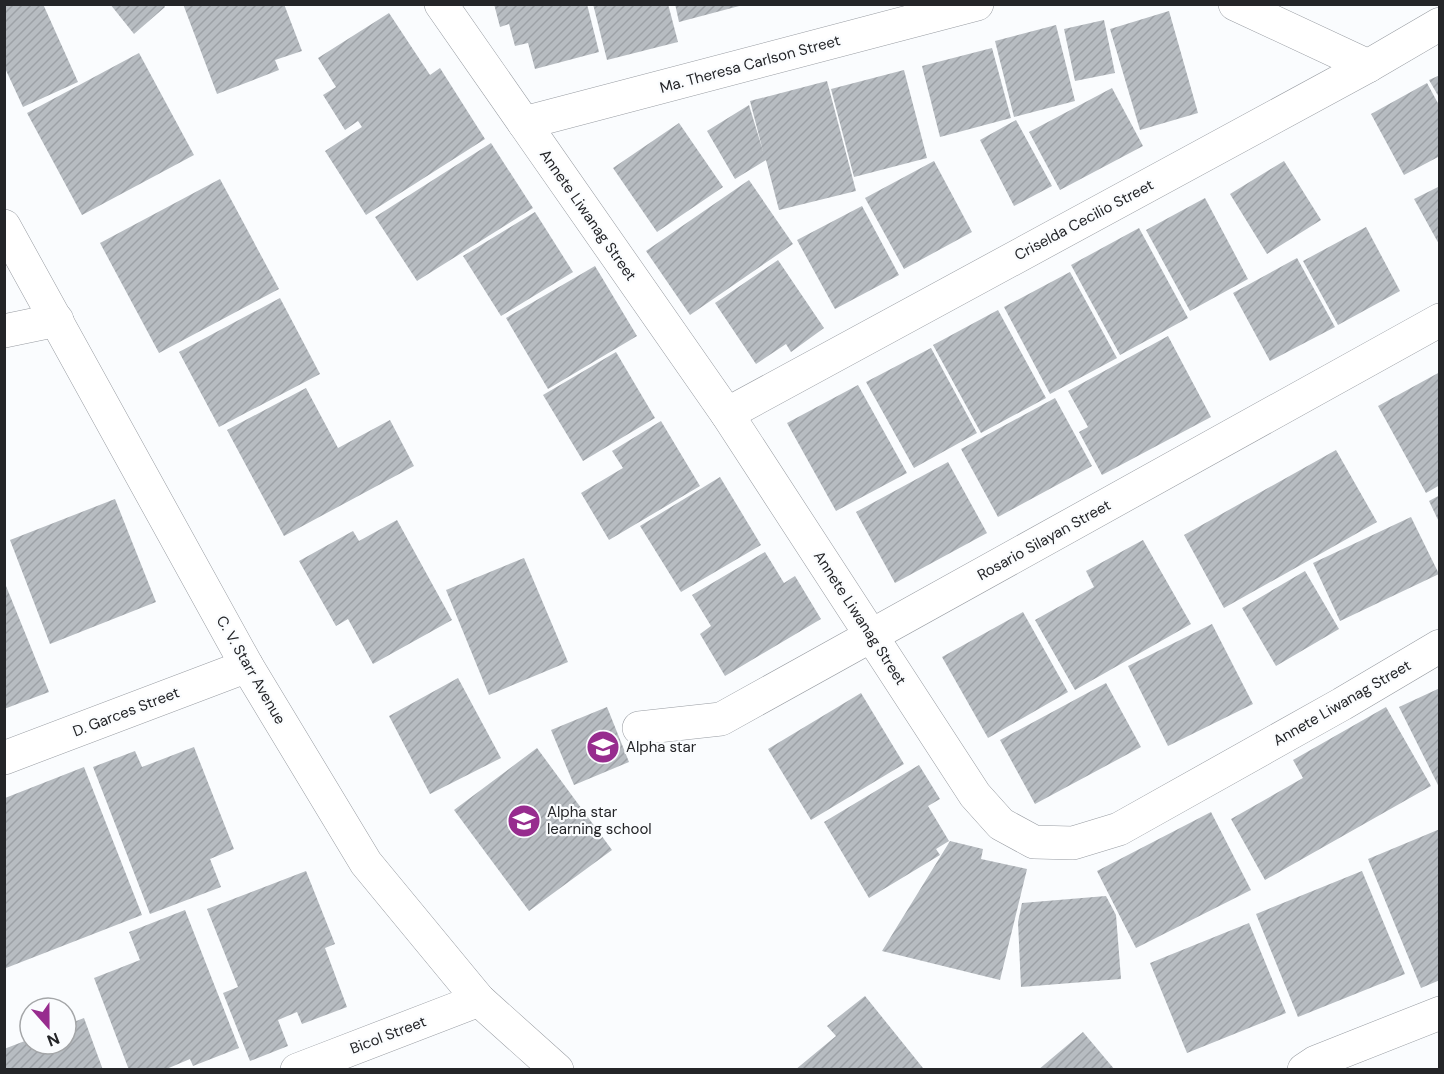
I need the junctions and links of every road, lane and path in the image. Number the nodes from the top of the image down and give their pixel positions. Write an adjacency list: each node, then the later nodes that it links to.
1 (441, 4): 6 (street, Annete Liwanag Street)
2 (977, 4): 6 (street, Ma. Theresa Carlson Street)
3 (1236, 4): 5 (street)
4 (1440, 24): 5 (street, Criselda Cecilio Street)
5 (1368, 66): 11 (street, Criselda Cecilio Street)
6 (524, 123): 11 (street, Annete Liwanag Street)
7 (4, 226): 8 (street, C. V. Starr Avenue)
8 (57, 320): 10 (street); 14 (street, C. V. Starr Avenue)
9 (1440, 320): 12 (street, Rosario Silayan Street)
10 (4, 331)
11 (727, 414): 12 (street, Annete Liwanag Street)
12 (871, 636): 13 (street, Annete Liwanag Street); 15 (street, Rosario Silayan Street)
13 (1440, 646)
14 (247, 666): 16 (street, D. Garces Street); 17 (street, C. V. Starr Avenue)
15 (639, 728)
16 (4, 759)
17 (479, 1000): 19 (street, Bicol Street); 20 (street, C. V. Starr Avenue)
18 (1439, 1015): 21 (street)
19 (297, 1070)
20 (557, 1070)
21 (1304, 1070)

